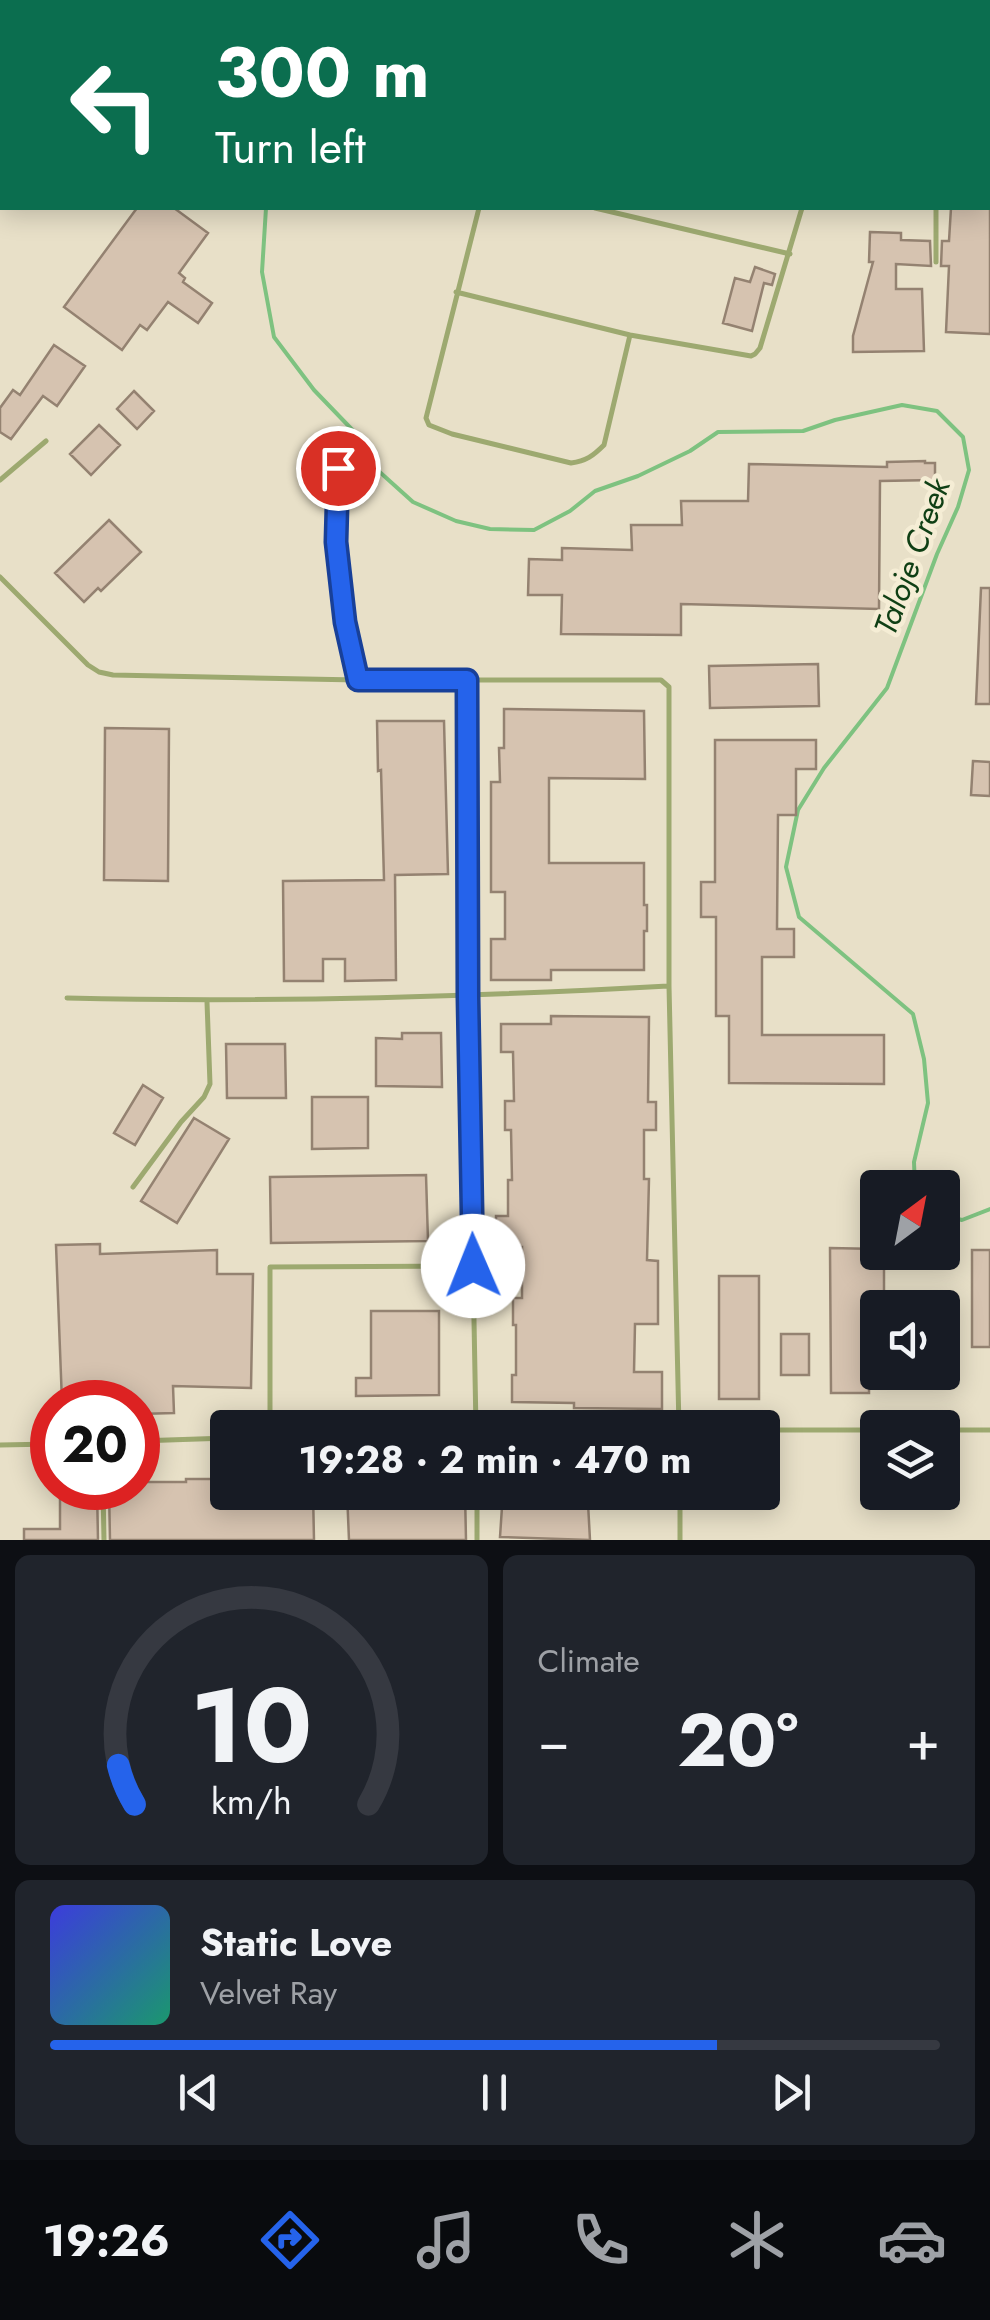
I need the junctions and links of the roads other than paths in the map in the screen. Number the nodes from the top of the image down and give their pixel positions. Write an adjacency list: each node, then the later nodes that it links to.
1 (477, 210): 7 (lane)
2 (603, 210): 5 (lane)
3 (801, 210): 5 (lane)
4 (936, 210): 6 (lane)
5 (790, 254): 8 (lane)
6 (936, 262)
7 (456, 292): 8 (lane); 8 (lane)
8 (630, 335)
9 (46, 441): 11 (lane)
10 (338, 468): 13 (lane)
11 (0, 480)
12 (0, 577): 13 (lane)
13 (358, 680): 14 (lane)
14 (467, 680): 15 (lane); 16 (lane)
15 (669, 986): 16 (lane); 23 (lane)
16 (468, 997): 18 (lane); 20 (lane)
17 (67, 998): 18 (lane)
18 (207, 1002): 19 (lane)
19 (132, 1187)
20 (473, 1266): 21 (lane); 22 (lane)
21 (270, 1410)
22 (476, 1410)
23 (680, 1410)
24 (780, 1430): 25 (lane)
25 (860, 1430)
26 (960, 1430): 27 (lane)
27 (990, 1430)
28 (210, 1439): 29 (lane)
29 (160, 1440)
30 (30, 1444): 31 (lane)
31 (0, 1445)
32 (104, 1510): 35 (lane)
33 (477, 1510): 36 (lane)
34 (680, 1510): 37 (lane)
35 (104, 1540)
36 (477, 1540)
37 (680, 1540)

